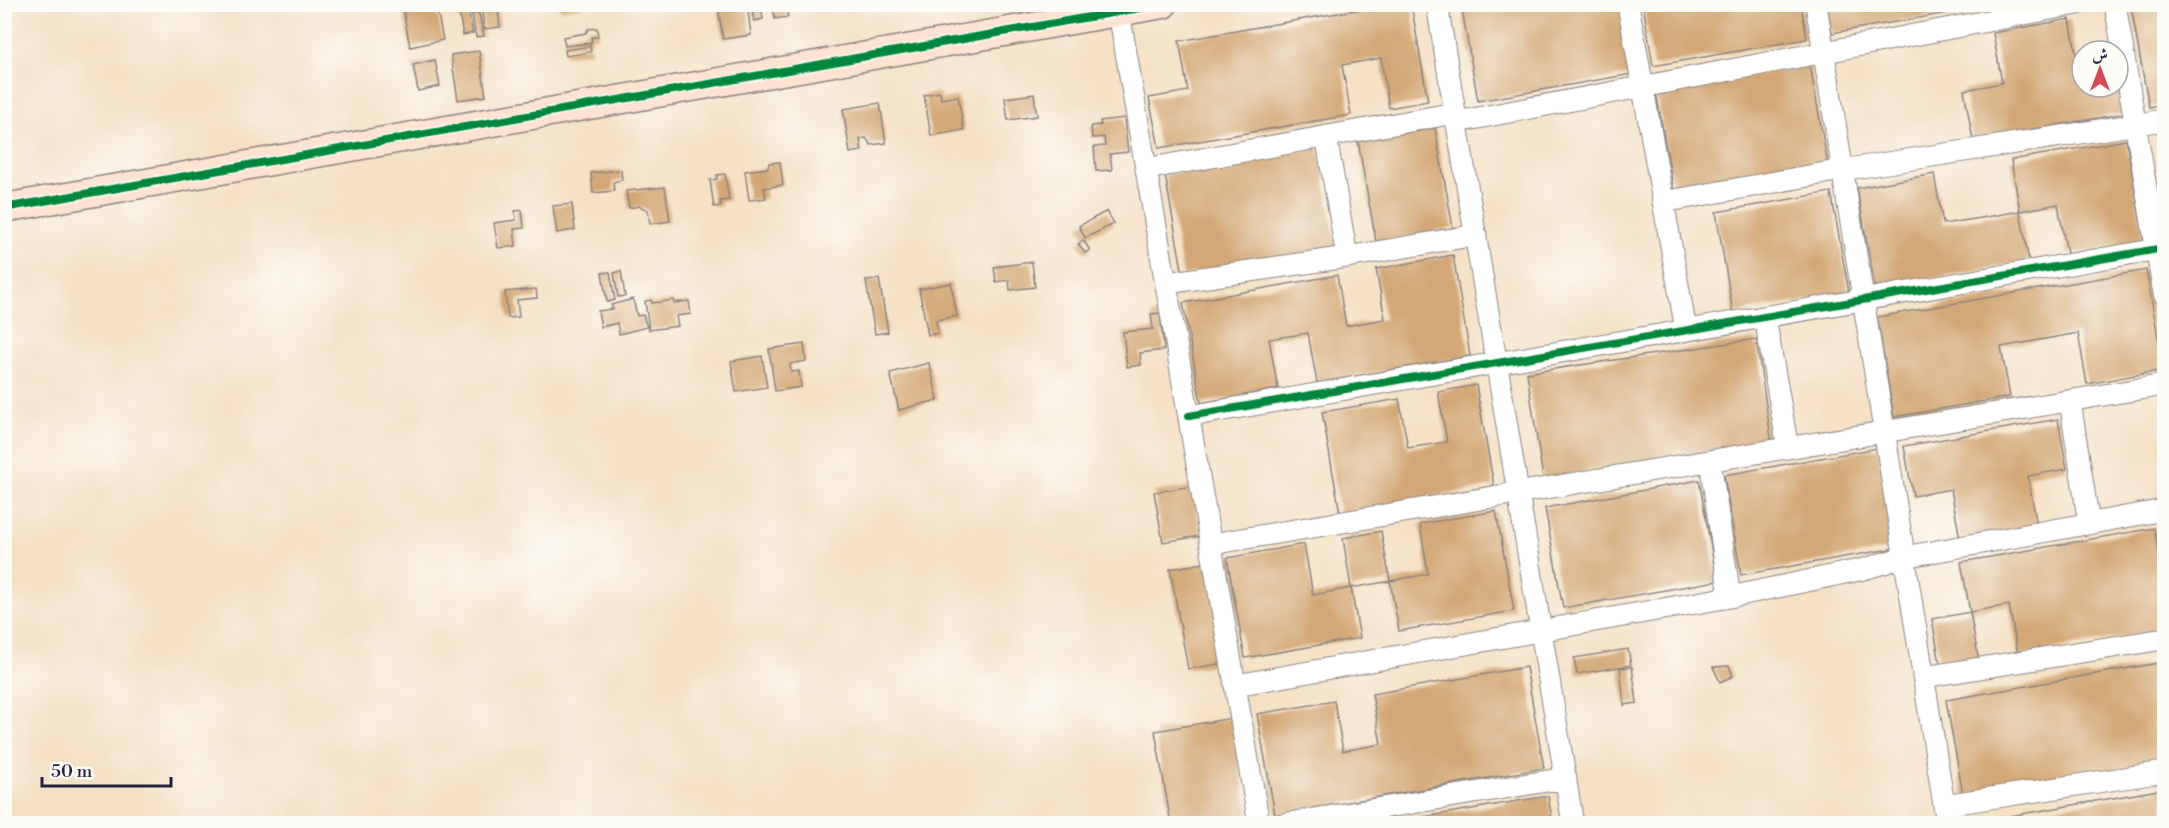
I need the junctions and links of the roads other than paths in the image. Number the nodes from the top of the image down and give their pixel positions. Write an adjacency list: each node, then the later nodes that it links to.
1 (1163, 4): 7 (street)
2 (1437, 4): 10 (street)
3 (1628, 4): 9 (street)
4 (1816, 4): 8 (street)
5 (2077, 4): 8 (street)
6 (2115, 4): 12 (street)
7 (1119, 12): 14 (street); 17 (street)
8 (1823, 53): 9 (street); 15 (street)
9 (1643, 87): 10 (street); 16 (street)
10 (1456, 118): 13 (street); 18 (street)
11 (2164, 120): 12 (street)
12 (2136, 125): 15 (street); 19 (street)
13 (1326, 136): 14 (street); 20 (street)
14 (1146, 169): 21 (street)
15 (1842, 170): 16 (street); 23 (street)
16 (1663, 202): 25 (street)
17 (4, 208)
18 (1476, 235): 20 (street); 26 (street)
19 (2161, 249): 22 (street); 23 (street)
20 (1347, 257): 21 (street)
21 (1166, 284): 29 (street)
22 (2164, 294)
23 (1863, 300): 24 (street); 30 (street)
24 (1765, 318): 25 (street); 31 (street)
25 (1686, 330): 26 (street)
26 (1497, 363): 29 (street); 33 (street)
27 (2164, 385): 28 (street)
28 (2070, 401): 30 (street); 35 (street)
29 (1189, 416): 36 (street)
30 (1884, 432): 31 (street); 37 (street)
31 (1788, 448): 32 (street)
32 (1710, 461): 33 (street); 38 (street)
33 (1518, 492): 36 (street); 39 (street)
34 (2164, 510): 35 (street)
35 (2089, 524): 37 (street)
36 (1211, 543): 42 (street)
37 (1904, 557): 38 (street); 41 (street)
38 (1730, 597): 39 (street)
39 (1541, 631): 42 (street); 44 (street)
40 (2164, 639): 41 (street)
41 (1923, 676): 45 (street)
42 (1236, 685): 46 (street)
43 (2164, 772): 45 (street)
44 (1566, 778): 47 (street); 48 (street)
45 (1945, 814)
46 (1259, 824)
47 (1283, 824)
48 (1573, 824)

